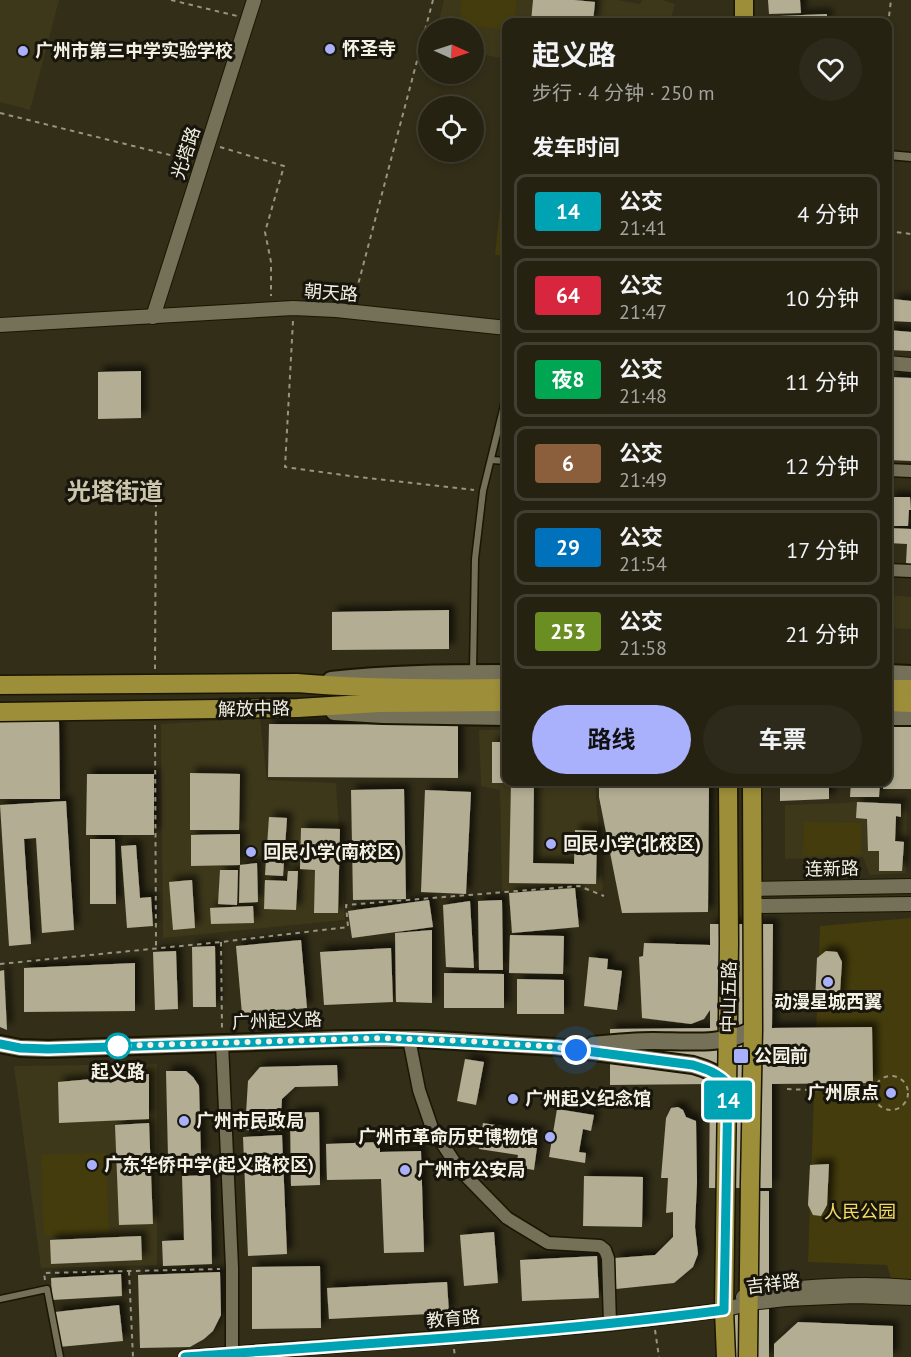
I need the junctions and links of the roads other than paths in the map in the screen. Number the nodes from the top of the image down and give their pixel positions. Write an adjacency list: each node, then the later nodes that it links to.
1 (254, 0): 8 (street, 光塔路)
2 (744, 0): 4 (main road)
3 (756, 0): 5 (main road)
4 (744, 18)
5 (756, 18)
6 (892, 155): 7 (street)
7 (911, 157)
8 (153, 317): 9 (street, 朝天路); 10 (street, 朝天路)
9 (0, 325)
10 (502, 327)
11 (892, 363): 12 (street)
12 (911, 365)
13 (502, 414): 14 (lane)
14 (491, 460): 15 (lane); 20 (lane)
15 (502, 461)
16 (892, 470): 17 (street)
17 (911, 471)
18 (892, 570): 19 (street)
19 (911, 571)
20 (473, 673): 21 (main road); 24 (main road)
21 (502, 673)
22 (892, 673): 23 (main road)
23 (911, 674)
24 (297, 683): 25 (main road, 解放中路); 26 (main road, 解放中路)
25 (0, 685)
26 (502, 688)
27 (892, 689): 28 (main road)
28 (911, 689)
29 (502, 702): 32 (main road, 解放中路)
30 (892, 702): 31 (main road)
31 (911, 703)
32 (298, 708): 33 (main road, 解放中路); 34 (main road)
33 (0, 712)
34 (502, 717)
35 (892, 717): 36 (main road)
36 (911, 717)
37 (728, 786): 44 (main road, 中山五路)
38 (752, 786): 40 (main road, 中山五路)
39 (911, 886): 40 (street, 连新路)
40 (753, 897): 41 (street, 连新路); 42 (main road, 中山五路)
41 (911, 904)
42 (753, 1029): 44 (main road, 广州起义路); 50 (main road, 中山五路)
43 (409, 1039): 45 (main road, 广州起义路); 47 (main road, 广州起义路); 54 (street)
44 (728, 1039): 47 (main road, 广州起义路); 48 (main road, 中山五路)
45 (222, 1043): 46 (main road, 广州起义路); 55 (street)
46 (0, 1044)
47 (556, 1047): 48 (main road, 广州起义路)
48 (728, 1084): 53 (main road, 中山五路)
49 (911, 1287): 50 (street, 吉祥路)
50 (749, 1298): 51 (street, 吉祥路); 53 (street, 吉祥路); 59 (main road, 中山五路)
51 (911, 1298)
52 (0, 1299): 56 (lane)
53 (724, 1310): 54 (street, 教育路); 58 (main road, 中山五路)
54 (610, 1324): 55 (street, 教育路)
55 (232, 1355): 57 (street, 教育路)
56 (60, 1357)
57 (185, 1357)
58 (726, 1357)
59 (748, 1357)

